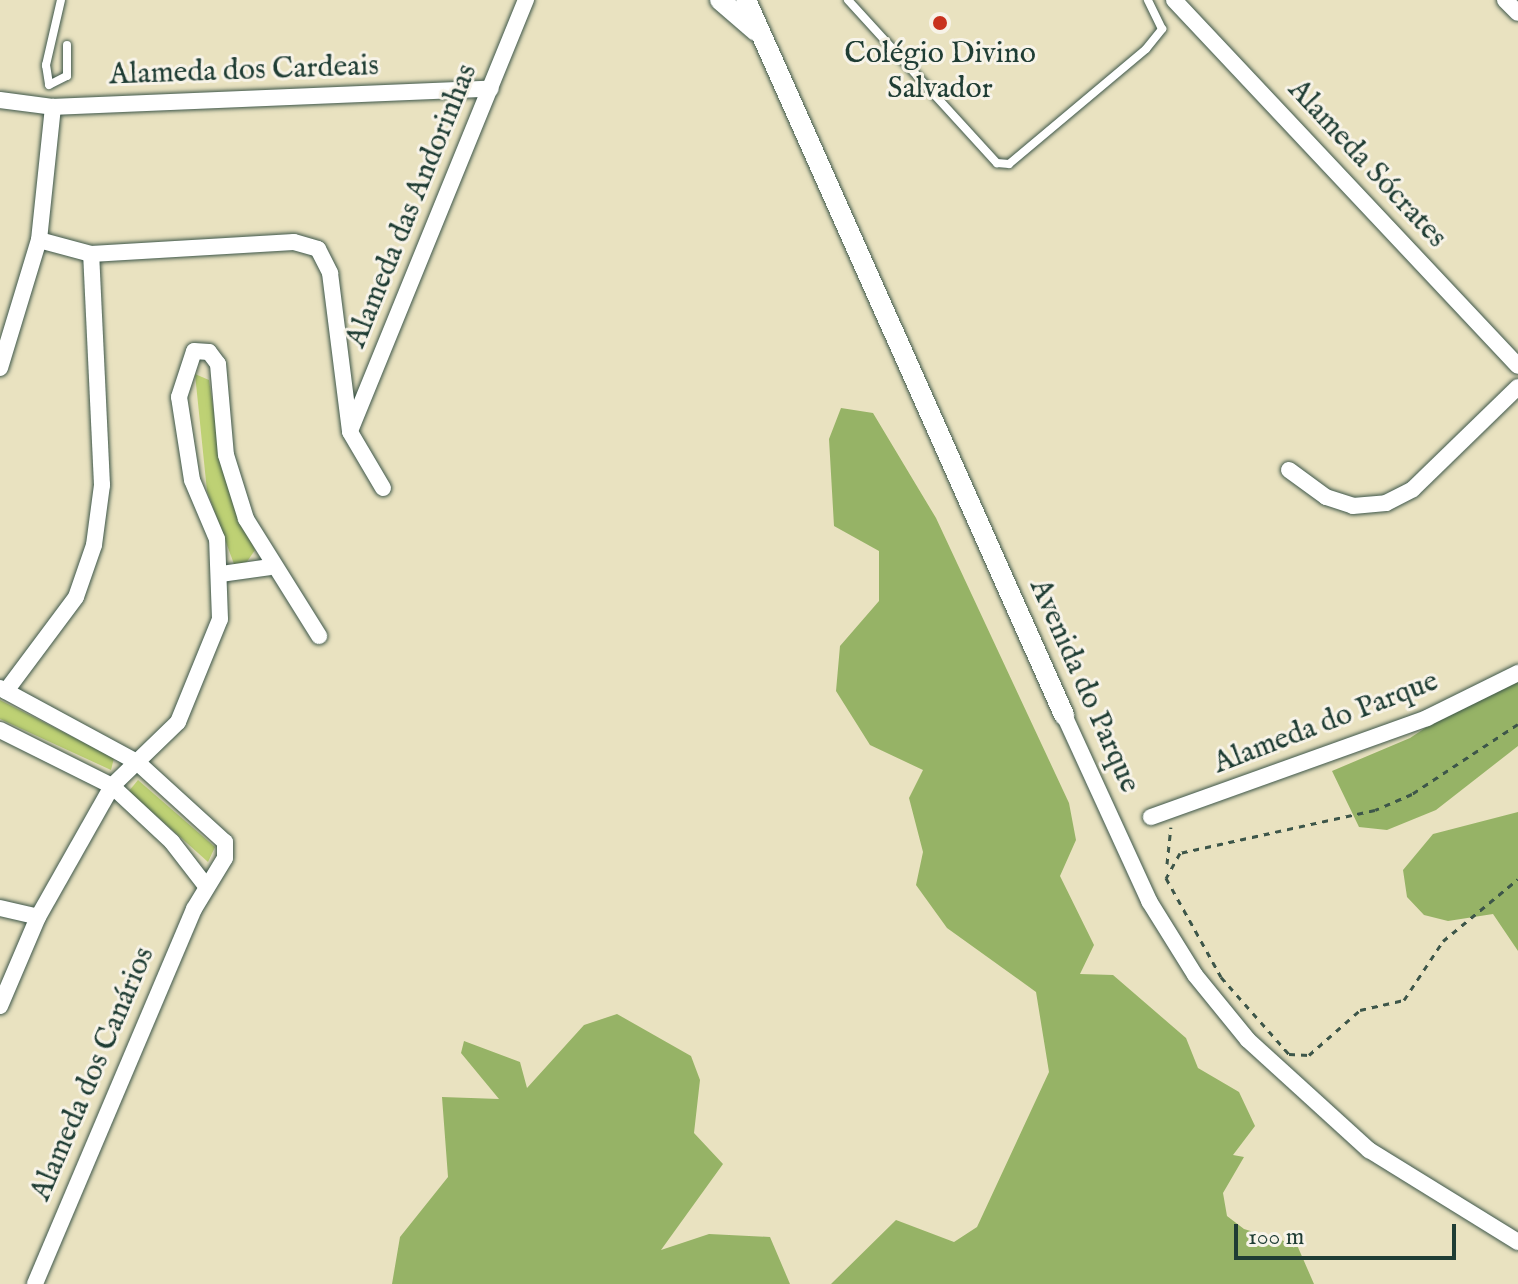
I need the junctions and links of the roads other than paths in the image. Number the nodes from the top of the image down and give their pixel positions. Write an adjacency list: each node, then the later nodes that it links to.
1 (61, 0): 11 (lane)
2 (526, 0): 12 (street, Alameda das Andorinhas)
3 (720, 0): 10 (street, Avenida do Parque)
4 (746, 0): 10 (street, Avenida do Parque)
5 (848, 0): 6 (lane)
6 (1148, 0)
7 (1174, 0): 17 (street, Alameda Sócrates)
8 (1505, 0): 9 (street)
9 (1518, 13)
10 (756, 31): 28 (street, Avenida do Parque)
11 (67, 45)
12 (491, 89): 14 (street, Alameda dos Cardeais); 20 (street, Alameda das Andorinhas)
13 (0, 100): 14 (street, Alameda dos Cardeais)
14 (53, 107): 15 (street)
15 (39, 240): 16 (street); 18 (street)
16 (91, 254): 20 (street); 27 (street)
17 (1518, 366)
18 (0, 368)
19 (1518, 387): 21 (street)
20 (350, 432): 22 (street)
21 (1289, 470)
22 (383, 488)
23 (270, 567): 24 (street); 24 (street); 25 (street)
24 (221, 574): 30 (street)
25 (319, 636)
26 (1518, 673): 32 (street, Alameda do Parque)
27 (3, 690): 30 (street, Alameda dos Canários)
28 (1064, 715): 37 (street, Avenida do Parque)
29 (0, 730): 31 (street)
30 (137, 762): 31 (street); 33 (street, Alameda dos Canários)
31 (112, 786): 33 (street); 35 (street)
32 (1151, 817)
33 (206, 886): 38 (street, Alameda dos Canários)
34 (0, 908): 35 (street)
35 (38, 917): 36 (street)
36 (0, 1006)
37 (1518, 1242)
38 (35, 1284)

